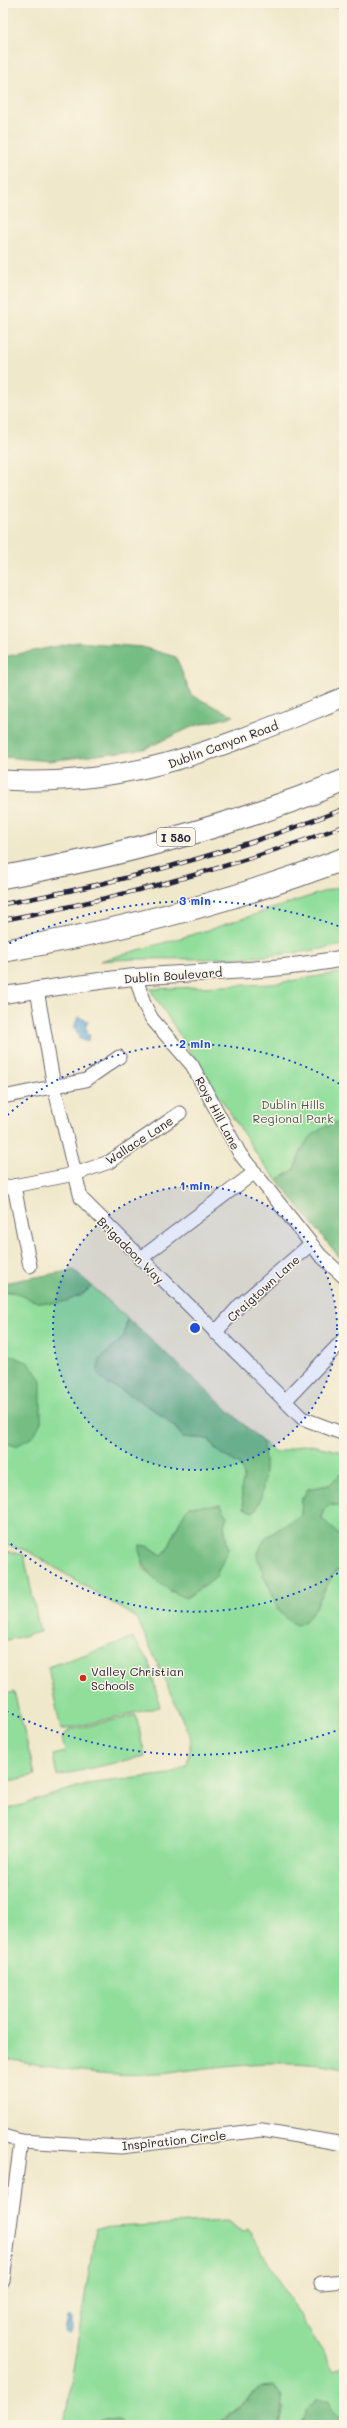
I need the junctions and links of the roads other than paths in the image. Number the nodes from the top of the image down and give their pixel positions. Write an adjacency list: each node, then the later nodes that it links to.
1 (344, 697): 2 (main road, Dublin Canyon Road)
2 (3, 780)
3 (344, 781): 5 (highway, I 580)
4 (344, 859): 6 (highway)
5 (3, 877)
6 (3, 951)
7 (344, 958): 8 (street, Dublin Boulevard)
8 (136, 977): 9 (street, Dublin Boulevard); 15 (street, Roys Hill Lane)
9 (37, 990): 10 (street, Dublin Boulevard); 12 (street, Brigadoon Way)
10 (3, 995)
11 (119, 1057): 12 (street)
12 (54, 1086): 13 (street); 16 (street, Brigadoon Way)
13 (3, 1097)
14 (180, 1113): 16 (street, Wallace Lane)
15 (255, 1172): 18 (street, Roys Hill Lane); 19 (street)
16 (75, 1174): 17 (street, Wallace Lane); 19 (street, Brigadoon Way)
17 (8, 1187): 20 (street)
18 (311, 1244): 21 (street, Roys Hill Lane); 22 (street, Craigtown Lane)
19 (140, 1259): 22 (street, Brigadoon Way)
20 (30, 1266)
21 (344, 1277)
22 (215, 1333): 24 (street, Brigadoon Way)
23 (344, 1339): 24 (street)
24 (286, 1400): 25 (street, Brigadoon Way)
25 (344, 1434)
26 (3, 2136): 27 (street, Inspiration Circle)
27 (21, 2141): 28 (street, Inspiration Circle); 29 (street)
28 (344, 2144)
29 (3, 2281)
30 (344, 2281): 31 (street)
31 (321, 2283)

